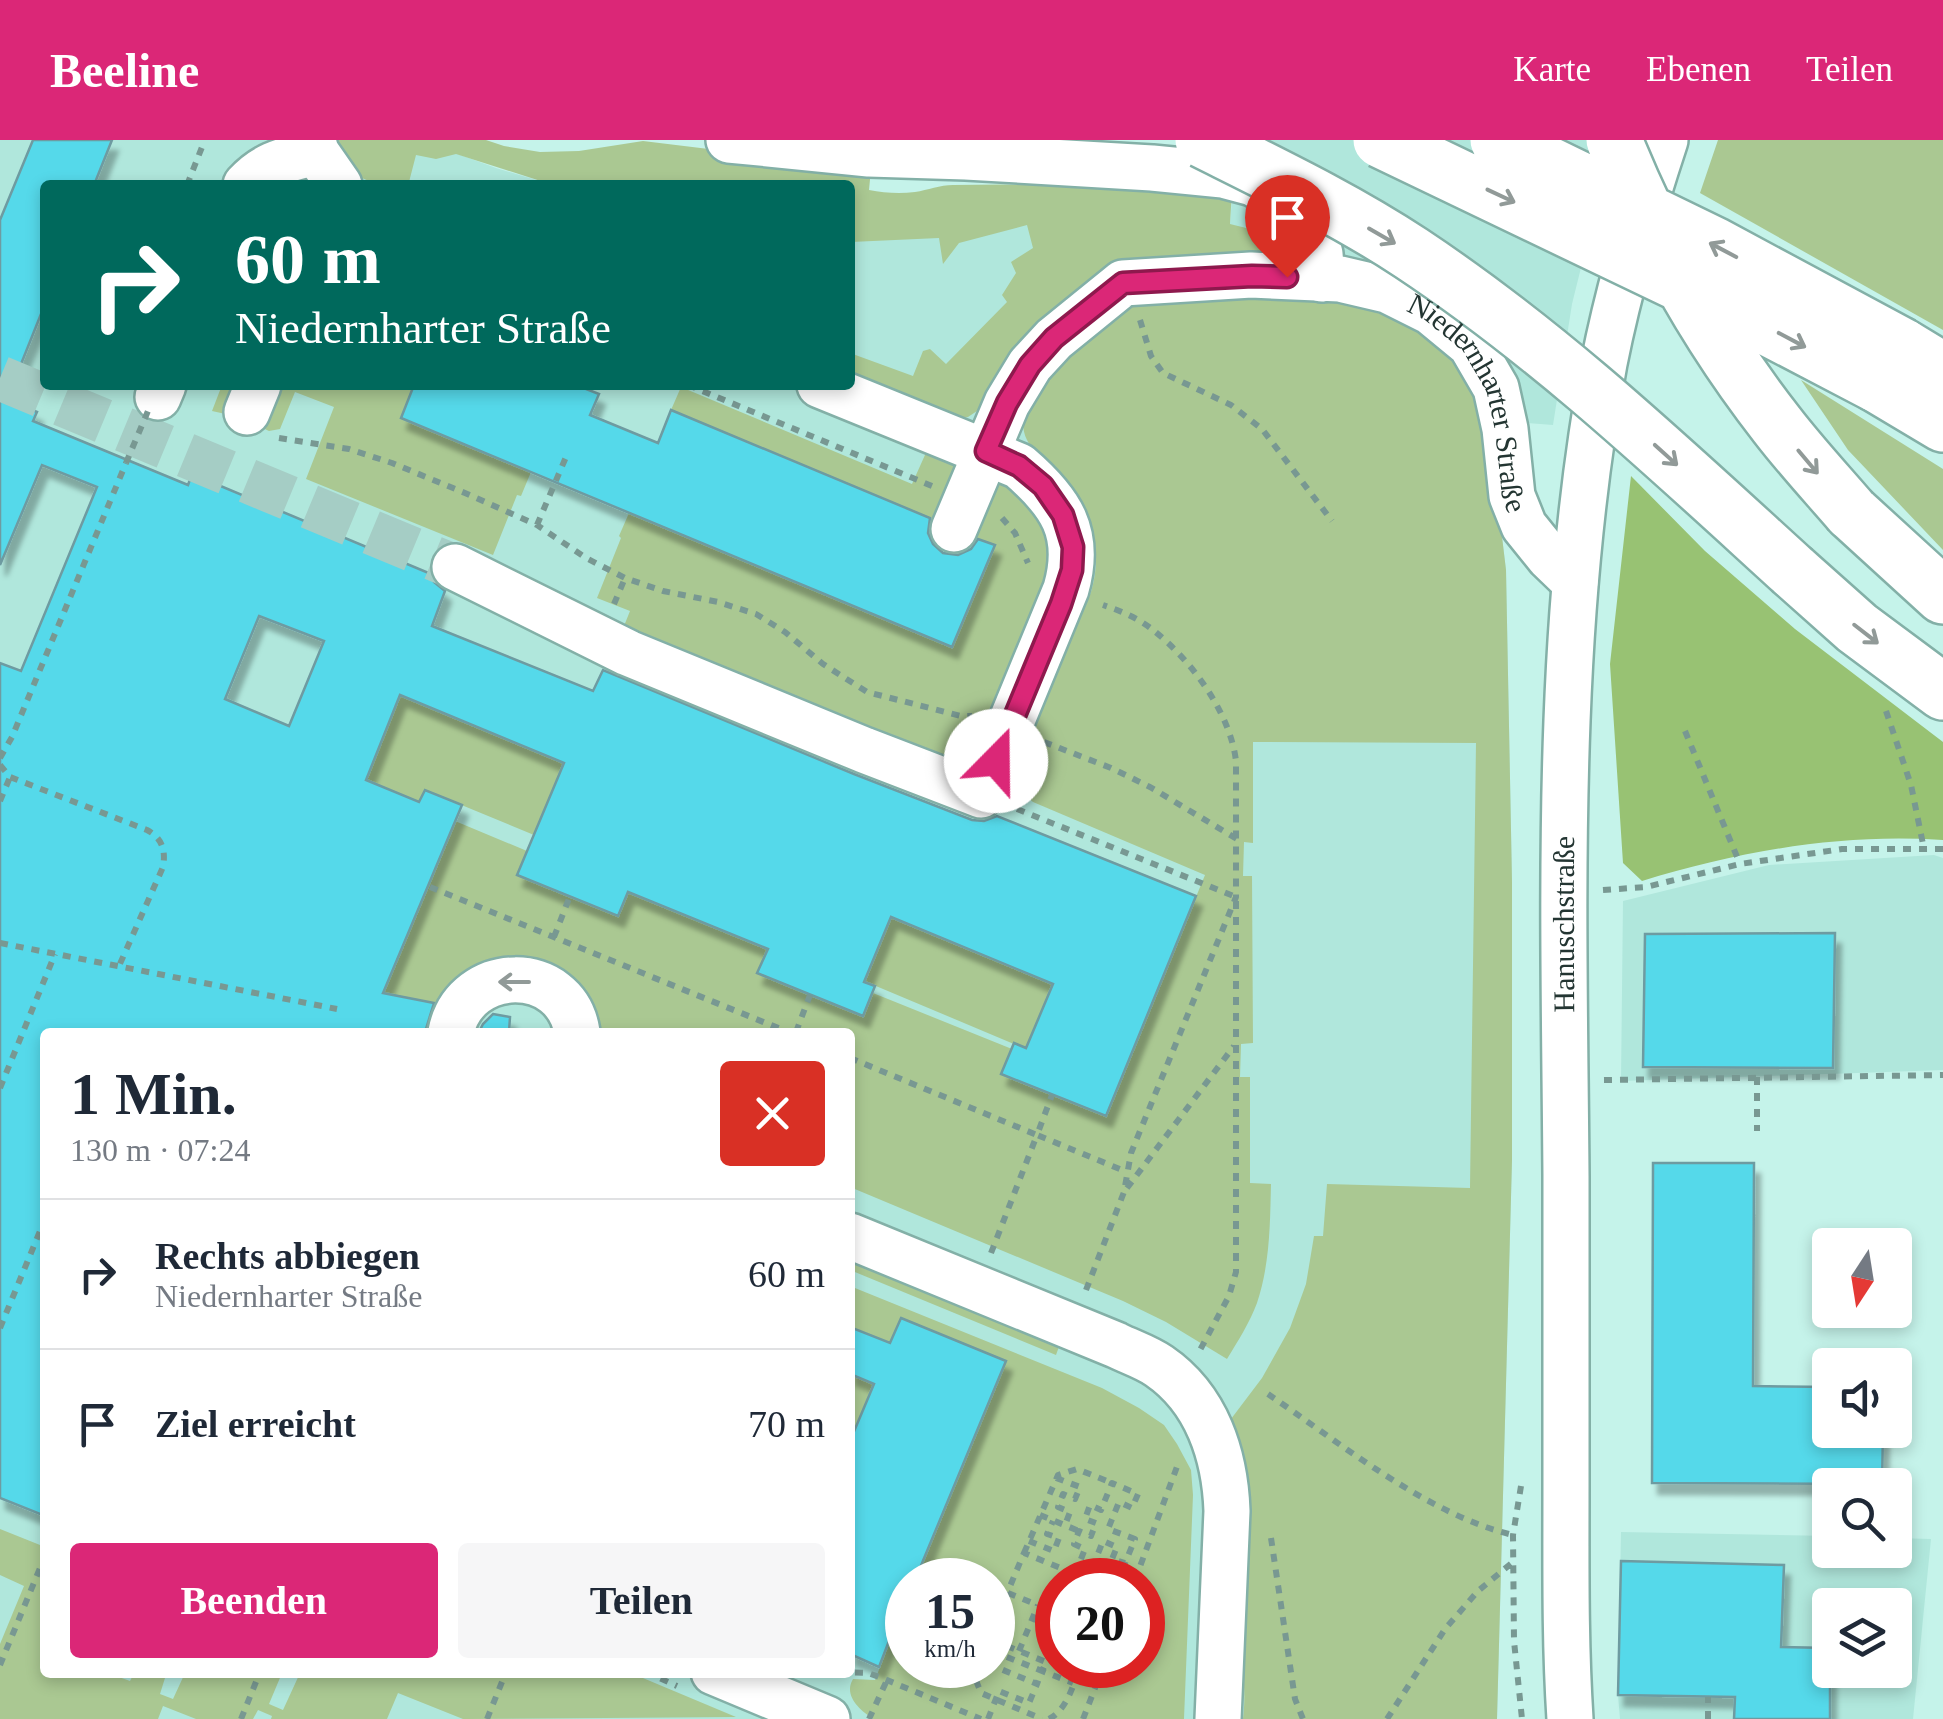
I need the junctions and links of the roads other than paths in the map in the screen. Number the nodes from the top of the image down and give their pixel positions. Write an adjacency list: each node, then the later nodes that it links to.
1 (729, 140): 9 (street)
2 (1203, 140): 18 (highway, one-way to 18, bridge)
3 (1380, 140): 10 (highway, one-way to 10, bridge)
4 (1498, 140): 10 (highway, one-way to 4, bridge)
5 (1614, 140): 17 (highway, one-way to 17, bridge)
6 (1665, 140): 16 (street, Hanuschstraße)
7 (322, 159): 8 (street)
8 (251, 180)
9 (1322, 278): 13 (street, Niedernharter Straße); 16 (street, Niedernharter Straße)
10 (1907, 367): 12 (highway)
11 (833, 390): 13 (street)
12 (1943, 424)
13 (986, 451): 14 (street); 15 (street)
14 (960, 515)
15 (455, 567)
16 (1575, 582): 25 (street, Hanuschstraße)
17 (1943, 596)
18 (1943, 692)
19 (452, 1028): 20 (street, one-way to 19)
20 (576, 1028)
21 (855, 1238): 24 (street)
22 (729, 1678): 23 (street)
23 (828, 1719)
24 (1218, 1719)
25 (1570, 1719)

